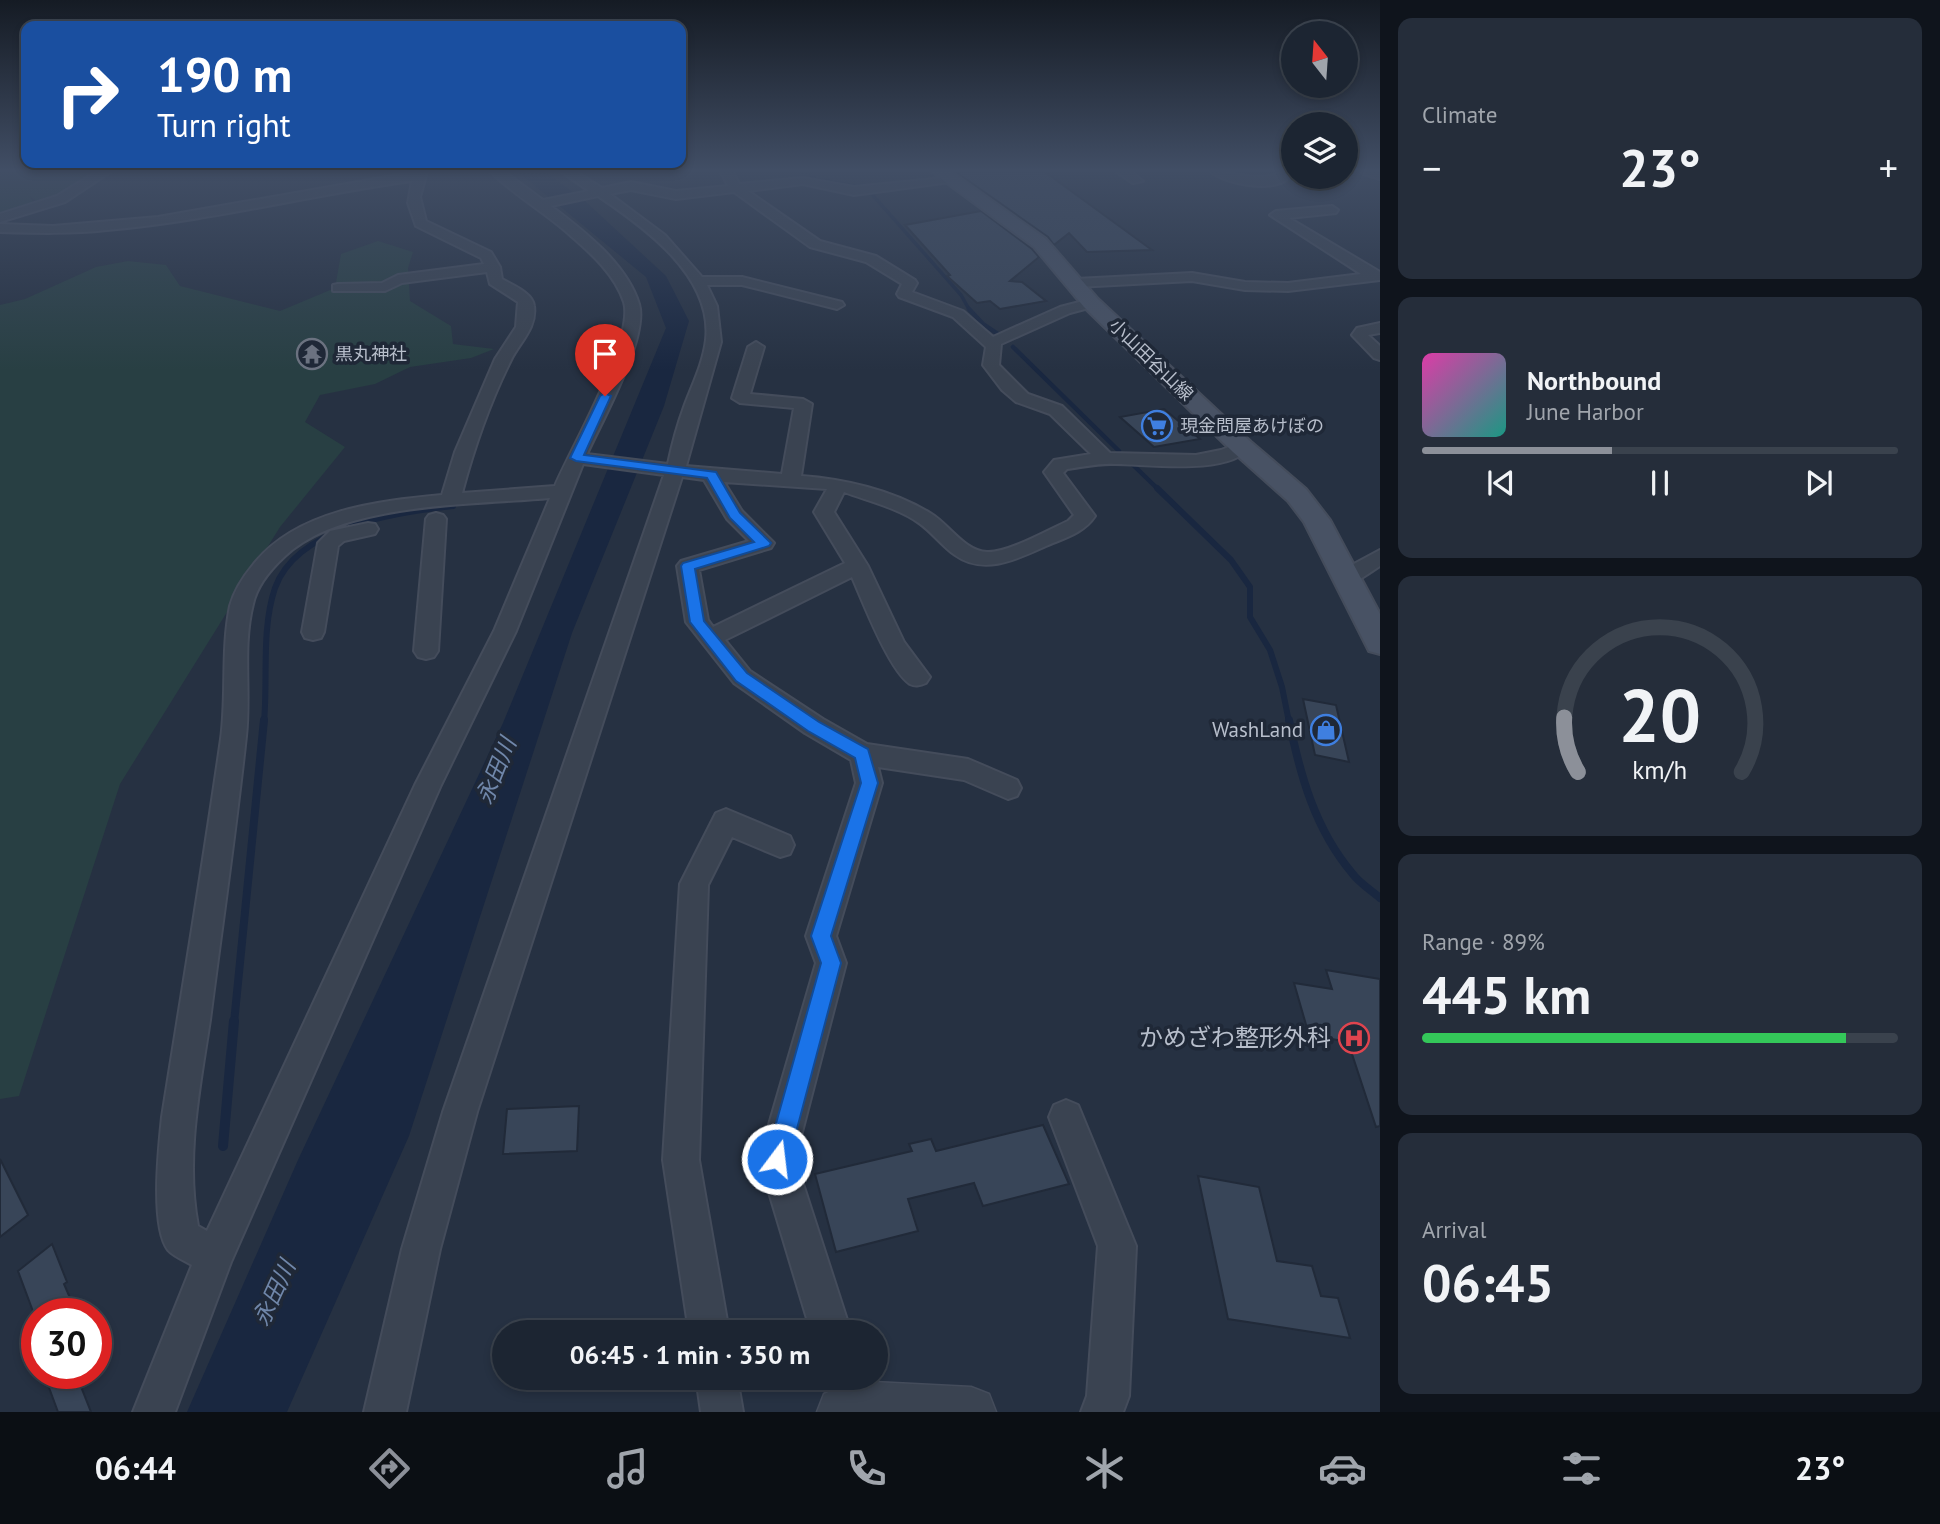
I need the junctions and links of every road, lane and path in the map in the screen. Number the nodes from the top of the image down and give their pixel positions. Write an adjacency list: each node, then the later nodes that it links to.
1 (451, 238): 7 (street)
2 (578, 238): 19 (street)
3 (659, 238): 9 (street)
4 (806, 238): 15 (street)
5 (1034, 238): 10 (main road, 小山田谷山線)
6 (1314, 238): 8 (street)
7 (493, 267): 11 (street); 26 (street)
8 (1377, 276): 10 (street)
9 (698, 281): 13 (street); 21 (street)
10 (1076, 283): 12 (main road, 小山田谷山線)
11 (338, 288)
12 (1091, 303): 15 (street); 18 (main road, 小山田谷山線)
13 (837, 305)
14 (1380, 328): 17 (street)
15 (991, 343): 20 (street)
16 (756, 347): 23 (street)
17 (1380, 355)
18 (1242, 447): 20 (street); 29 (main road, 小山田谷山線)
19 (576, 458): 21 (street); 25 (street)
20 (1105, 459): 24 (street)
21 (676, 471): 22 (street); 45 (street)
22 (711, 475): 23 (street); 31 (street)
23 (791, 480): 24 (street)
24 (839, 484): 28 (street)
25 (563, 491): 26 (street); 39 (street)
26 (443, 510): 30 (street); 33 (street); 39 (street)
27 (1380, 557): 29 (street)
28 (857, 566): 31 (street); 34 (street)
29 (1347, 577): 32 (main road, 小山田谷山線)
30 (313, 632)
31 (710, 638): 35 (street)
32 (1380, 643)
33 (426, 651)
34 (918, 677)
35 (862, 754): 36 (street); 41 (street)
36 (1008, 789)
37 (780, 845): 40 (street)
38 (1066, 1117): 48 (street)
39 (214, 1257): 44 (street)
40 (707, 1320)
41 (827, 1320)
42 (718, 1390): 46 (street)
43 (847, 1398): 47 (street)
44 (154, 1412)
45 (385, 1412)
46 (722, 1412)
47 (971, 1412)
48 (1102, 1412)

